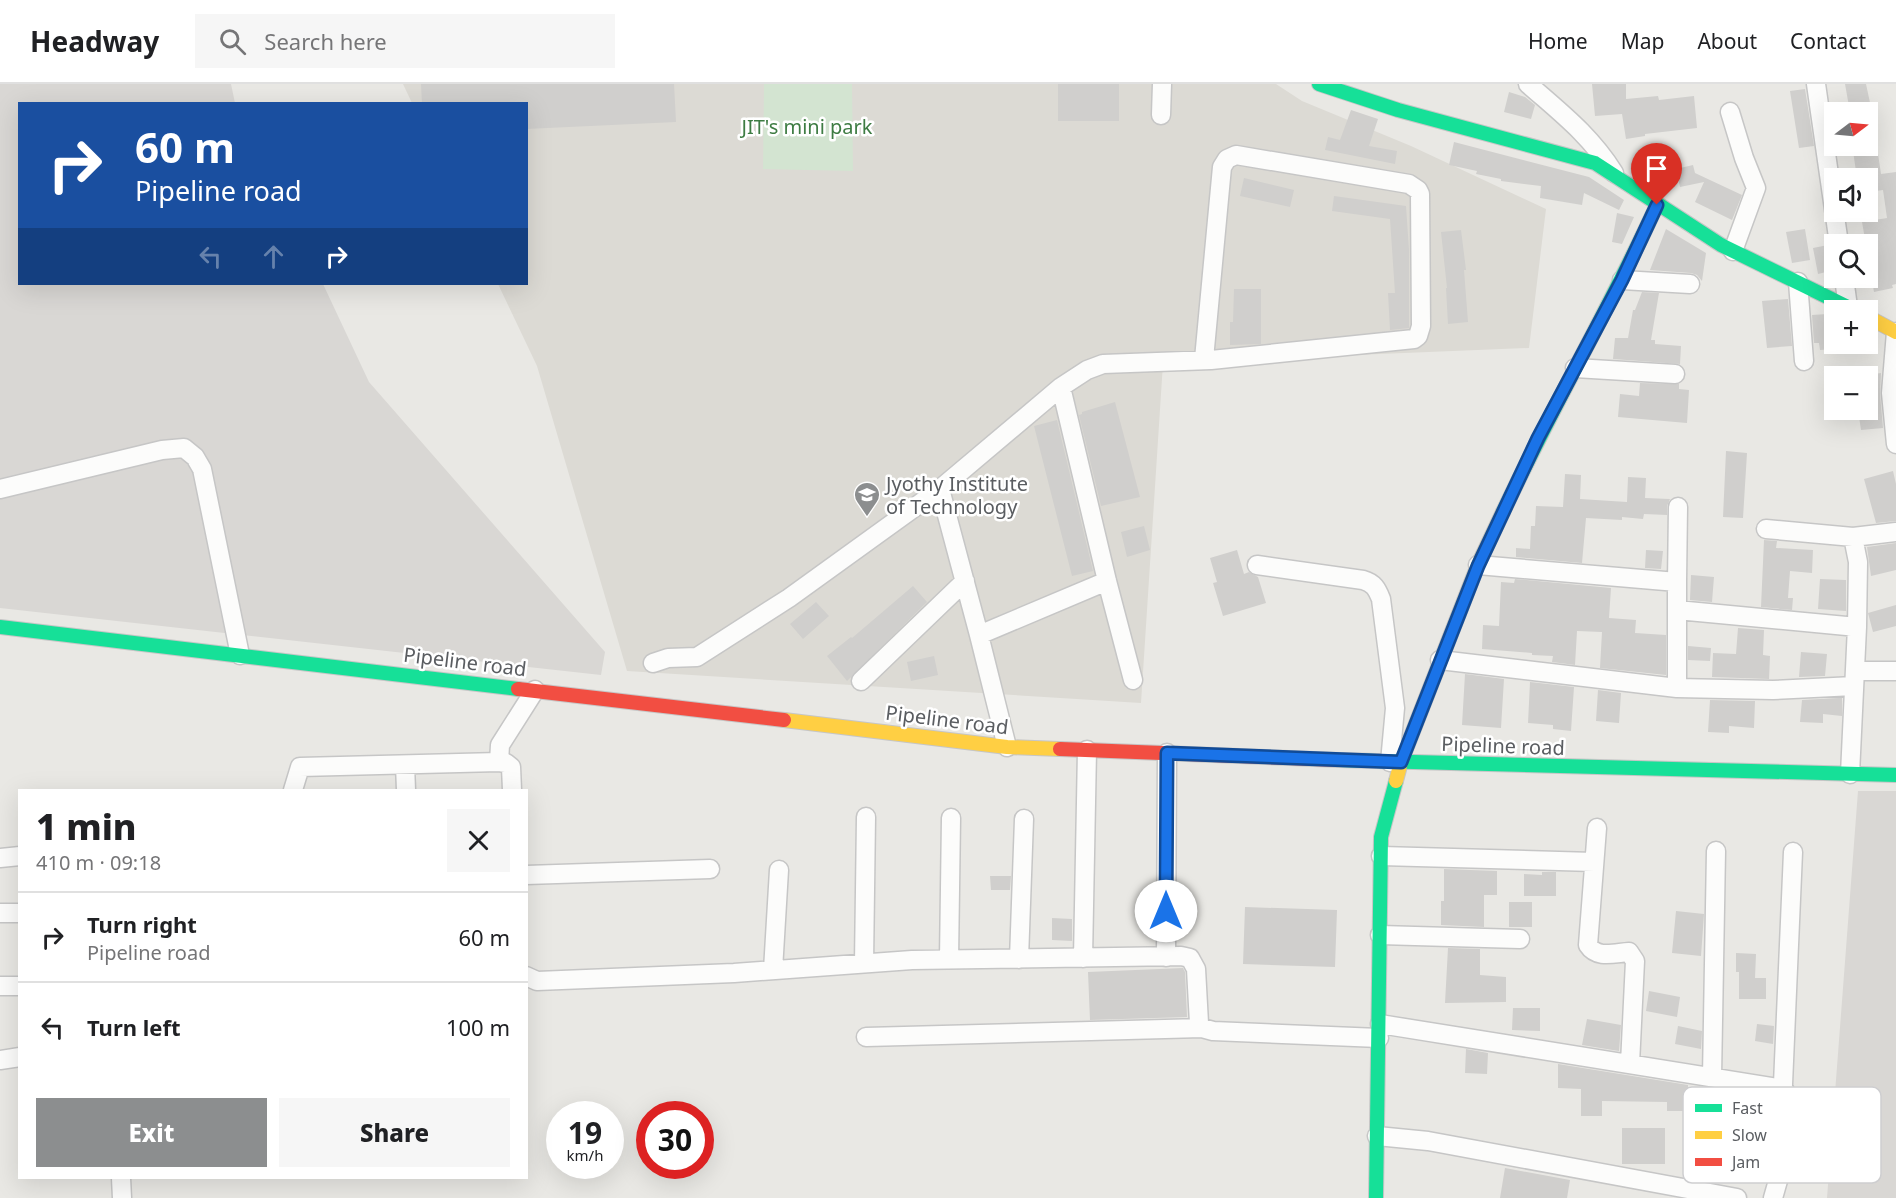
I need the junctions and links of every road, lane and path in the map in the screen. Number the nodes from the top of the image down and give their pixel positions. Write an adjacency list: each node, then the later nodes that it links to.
1 (1162, 84): 6 (street)
2 (1321, 84): 7 (street)
3 (1528, 84): 7 (street)
4 (1816, 84): 9 (street)
5 (1730, 112): 10 (street)
6 (1161, 115)
7 (1616, 176): 8 (street)
8 (1657, 205): 10 (street); 11 (street)
9 (1838, 234)
10 (1733, 251): 12 (street)
11 (1622, 280): 13 (street); 19 (street)
12 (1798, 282): 14 (street); 18 (street)
13 (1689, 284)
14 (1833, 300)
15 (1878, 322): 16 (street)
16 (1896, 332): 22 (street)
17 (1203, 359): 17 (street); 21 (street)
18 (1804, 361)
19 (1575, 368): 20 (street); 30 (street)
20 (1675, 374)
21 (1061, 387): 24 (street); 32 (street)
22 (1896, 444)
23 (0, 489): 38 (street)
24 (940, 489): 31 (street); 40 (street)
25 (1678, 507): 33 (street)
26 (1766, 529): 28 (street)
27 (1896, 532): 28 (street)
28 (1852, 537): 36 (street)
29 (1257, 565): 51 (street)
30 (1478, 566): 33 (street); 39 (street)
31 (965, 581): 37 (street); 44 (street)
32 (1107, 581): 37 (street); 43 (street)
33 (1677, 582): 34 (street)
34 (1677, 610): 36 (street); 45 (street)
35 (0, 627): 38 (street, Pipeline road)
36 (1857, 627): 42 (street)
37 (979, 635): 47 (street)
38 (240, 655): 46 (street, Pipeline road)
39 (1440, 660): 45 (street); 51 (street)
40 (654, 663)
41 (1896, 671): 42 (street)
42 (1854, 679): 45 (street); 53 (street)
43 (1133, 680)
44 (861, 681)
45 (1677, 688)
46 (535, 690): 47 (street, Pipeline road); 50 (street)
47 (1007, 747): 48 (street, Pipeline road)
48 (1087, 750): 49 (street, Pipeline road); 77 (street)
49 (1167, 753): 51 (street, Pipeline road); 75 (street)
50 (499, 762): 52 (street); 57 (street)
51 (1396, 762): 53 (street, Pipeline road); 65 (street)
52 (405, 765): 55 (street); 56 (street)
53 (1850, 774): 54 (street, Pipeline road)
54 (1896, 775)
55 (293, 789)
56 (406, 789)
57 (512, 789)
58 (866, 817): 79 (street)
59 (951, 818): 78 (street)
60 (1024, 819): 76 (street)
61 (1598, 828): 67 (street)
62 (1716, 851): 90 (street)
63 (1793, 852): 92 (street)
64 (18, 856): 66 (street)
65 (1381, 856): 67 (street); 73 (street)
66 (0, 858)
67 (1594, 862): 89 (street)
68 (710, 869): 70 (street)
69 (779, 870): 80 (street)
70 (528, 875)
71 (0, 913): 72 (street)
72 (18, 913)
73 (1380, 935): 74 (street); 85 (street)
74 (1521, 939)
75 (1166, 957): 77 (street); 84 (street)
76 (1019, 958): 77 (street); 78 (street)
77 (1083, 958)
78 (949, 959): 79 (street)
79 (864, 963): 80 (street)
80 (773, 970): 81 (street)
81 (528, 977)
82 (0, 986): 83 (street)
83 (18, 986)
84 (1202, 1028): 85 (street); 86 (street)
85 (1379, 1031): 89 (street); 93 (street)
86 (866, 1037)
87 (18, 1057): 88 (street)
88 (0, 1060)
89 (1630, 1064): 90 (street)
90 (1712, 1077): 91 (street)
91 (1772, 1087)
92 (1784, 1087)
93 (1377, 1136): 97 (street); 98 (street)
94 (122, 1179): 96 (street)
95 (1777, 1183): 99 (street)
96 (122, 1198)
97 (1376, 1198)
98 (1737, 1198)
99 (1773, 1198)

